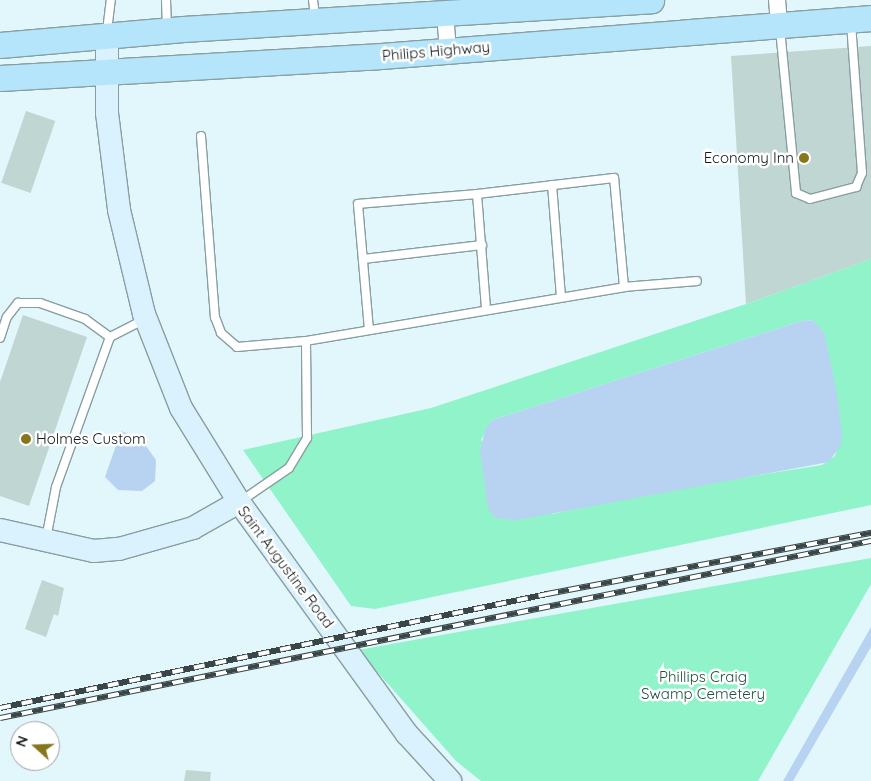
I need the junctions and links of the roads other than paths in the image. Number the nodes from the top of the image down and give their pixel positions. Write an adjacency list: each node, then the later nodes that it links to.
1 (111, 0): 11 (lane)
2 (166, 0): 10 (lane)
3 (645, 0): 4 (main road); 6 (main road)
4 (651, 0)
5 (777, 0): 9 (street)
6 (443, 8): 7 (main road); 13 (street)
7 (314, 11): 10 (main road)
8 (861, 19): 9 (main road, Philips Highway); 9 (lane)
9 (779, 24): 13 (main road, Philips Highway)
10 (167, 31): 11 (main road)
11 (107, 36): 12 (main road); 14 (main road)
12 (0, 45)
13 (448, 50): 14 (main road, Philips Highway)
14 (107, 71): 15 (main road, Philips Highway); 25 (main road)
15 (2, 82)
16 (201, 136): 29 (lane)
17 (552, 185): 18 (lane); 22 (lane); 23 (lane)
18 (477, 194): 19 (lane); 20 (lane)
19 (482, 245): 20 (lane); 24 (lane)
20 (363, 259): 26 (lane)
21 (697, 281): 22 (lane)
22 (624, 287): 23 (lane)
23 (561, 296): 24 (lane)
24 (486, 308): 26 (lane)
25 (146, 319): 27 (lane); 30 (main road)
26 (369, 330): 29 (lane)
27 (110, 337): 28 (lane); 32 (lane)
28 (0, 338)
29 (306, 340): 30 (lane)
30 (239, 502): 32 (main road, Saint Augustine Road); 33 (main road, Saint Augustine Road)
31 (0, 530): 32 (main road, Saint Augustine Road)
32 (45, 541)
33 (450, 781)

